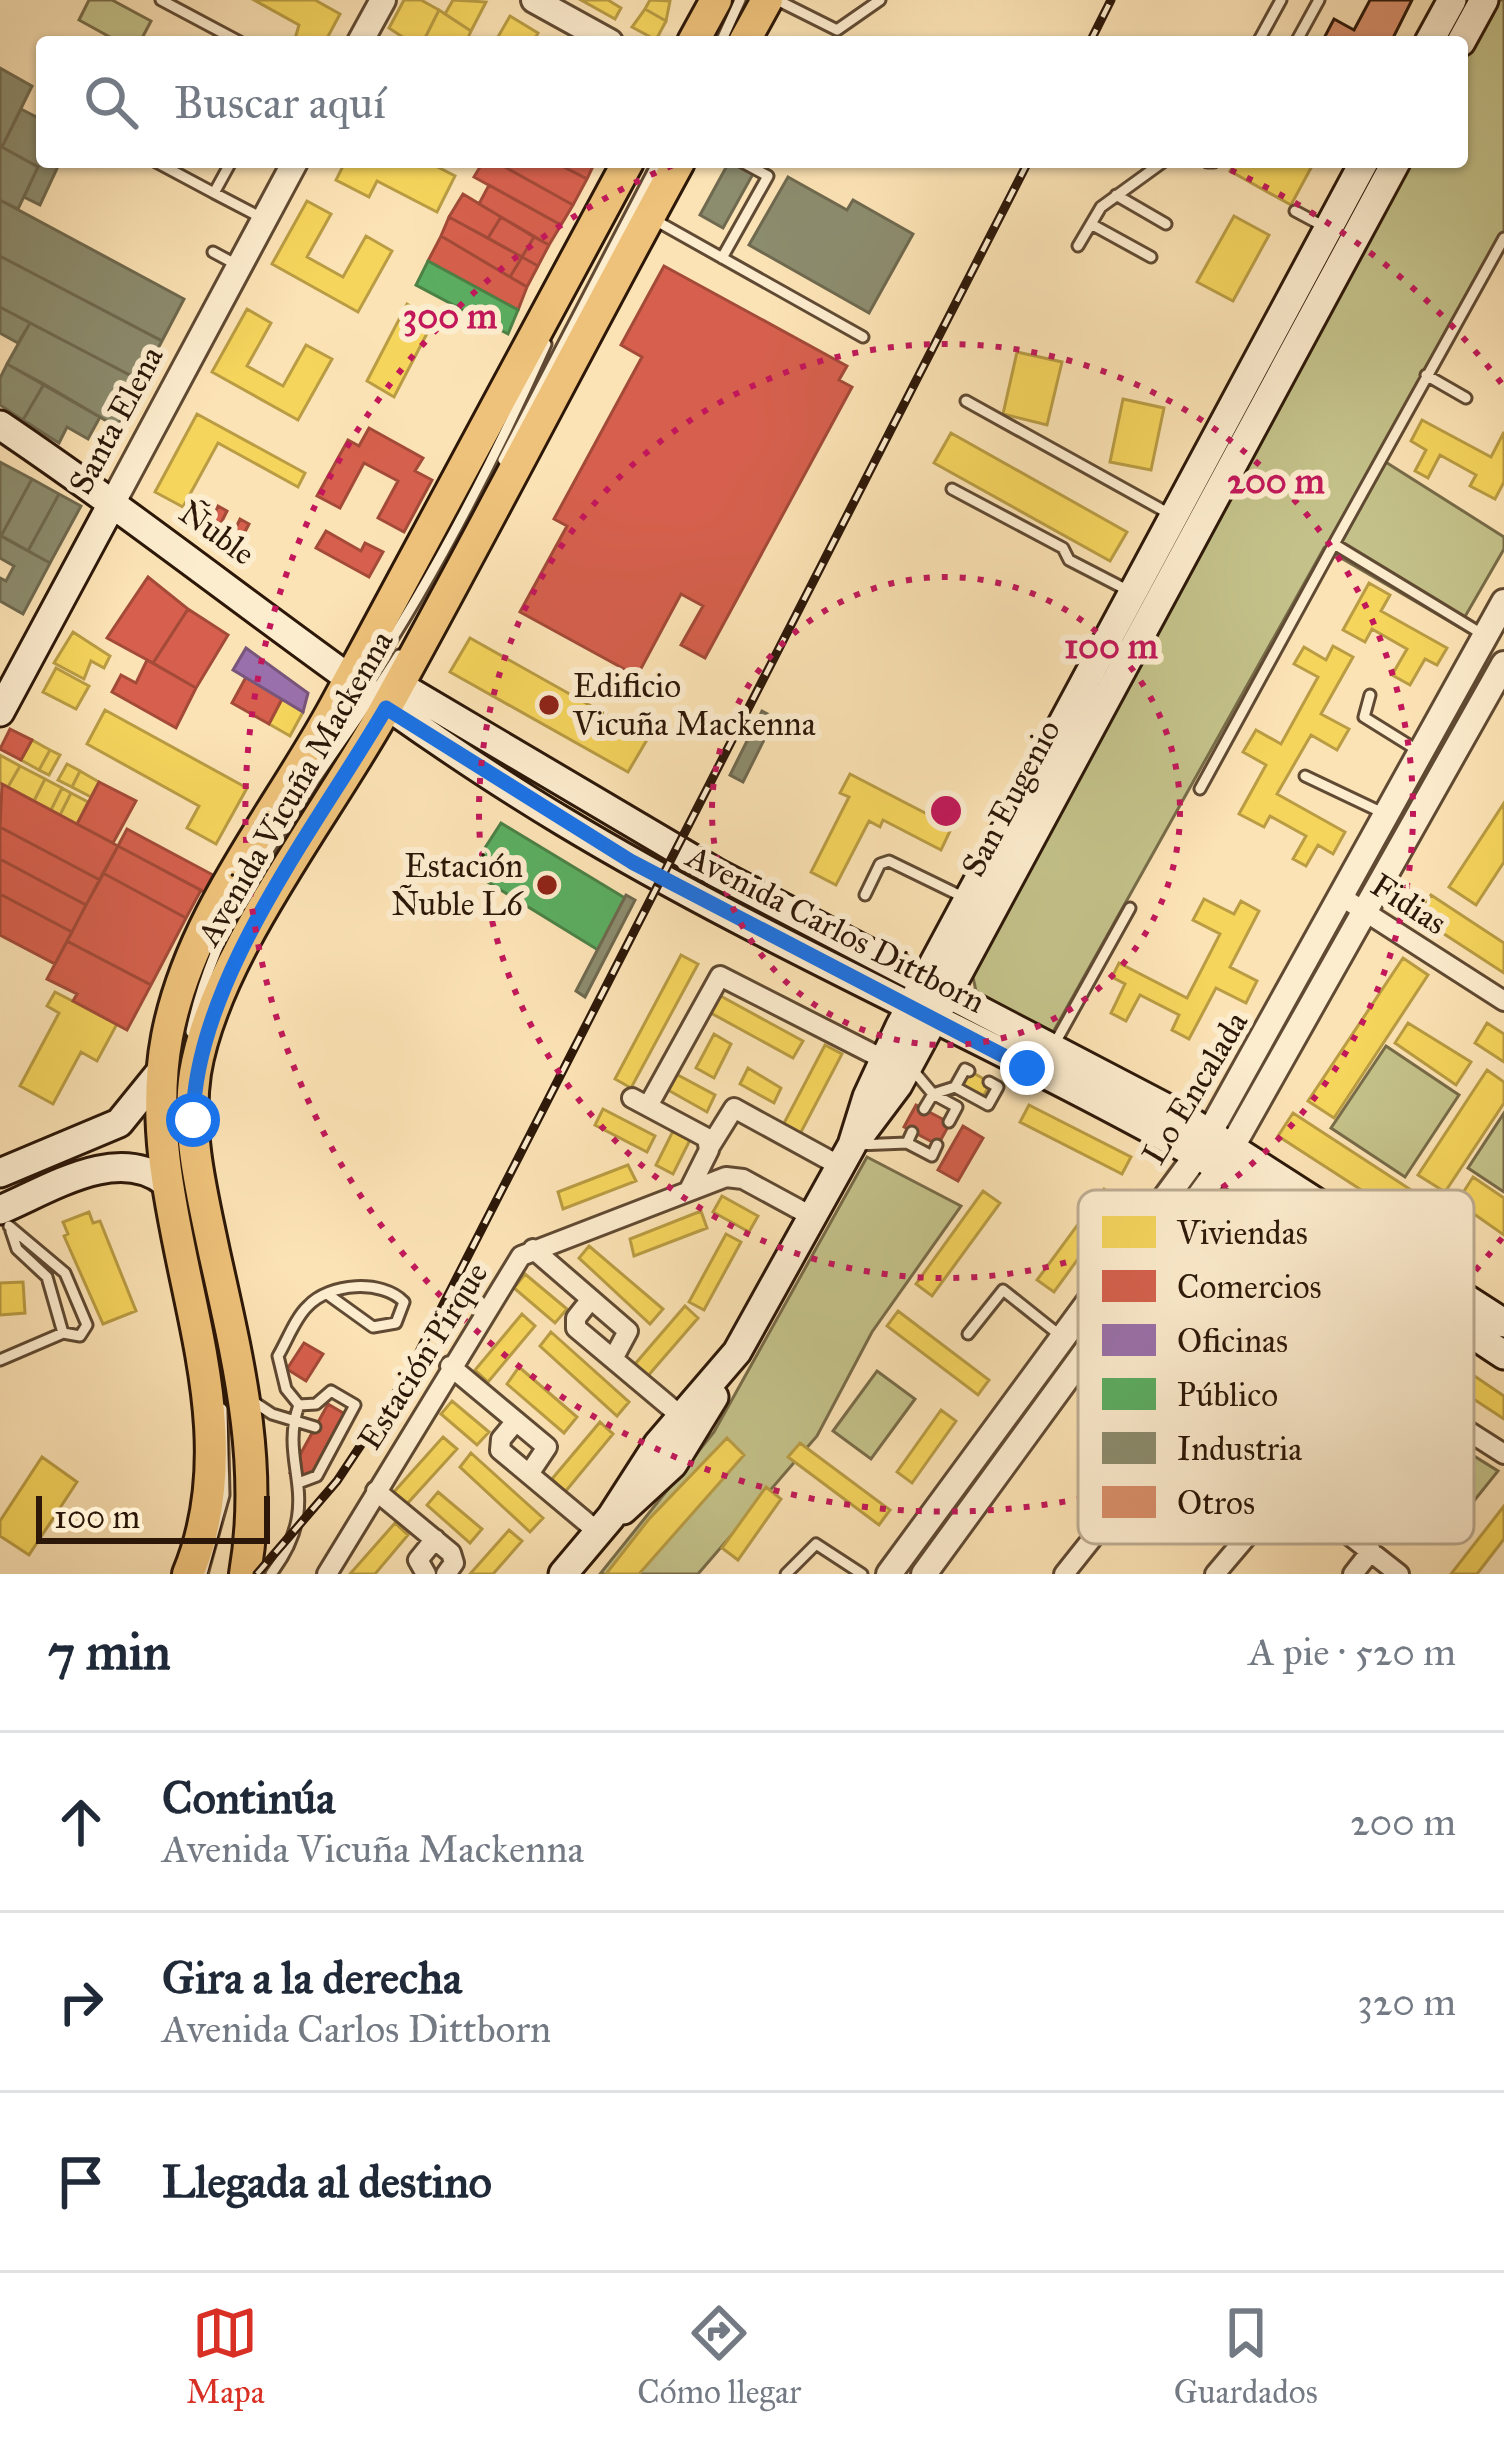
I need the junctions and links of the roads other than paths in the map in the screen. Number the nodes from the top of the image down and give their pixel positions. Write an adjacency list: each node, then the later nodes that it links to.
1 (161, 0): 14 (lane)
2 (383, 0): 15 (street)
3 (534, 0): 16 (street)
4 (716, 0): 17 (main road)
5 (730, 0): 18 (lane)
6 (740, 0): 19 (lane)
7 (767, 0): 20 (main road)
8 (777, 0): 9 (lane)
9 (880, 0)
10 (1281, 0): 21 (lane)
11 (1318, 0): 22 (lane)
12 (1452, 0): 23 (main road)
13 (1484, 0): 24 (main road)
14 (229, 36)
15 (364, 36)
16 (599, 36)
17 (696, 36)
18 (710, 36)
19 (725, 36)
20 (747, 36)
21 (1261, 36)
22 (1299, 36)
23 (1432, 36)
24 (1464, 36)
25 (167, 168): 36 (lane)
26 (228, 168): 36 (lane)
27 (292, 168): 40 (street, Santa Elena)
28 (625, 168): 68 (main road, Avenida Vicuña Mackenna)
29 (638, 168): 68 (lane)
30 (655, 168): 68 (lane)
31 (676, 168): 39 (main road, Avenida Vicuña Mackenna)
32 (753, 168): 48 (lane)
33 (1154, 168): 37 (lane)
34 (1359, 168): 43 (main road, San Eugenio)
35 (1392, 168): 51 (main road, San Eugenio)
36 (214, 193): 40 (lane)
37 (1116, 196): 41 (lane); 42 (lane)
38 (1294, 211): 43 (lane)
39 (650, 216): 48 (lane); 68 (main road, Avenida Vicuña Mackenna)
40 (264, 220): 49 (street, Santa Elena)
41 (1090, 224): 45 (lane); 47 (lane)
42 (1166, 224)
43 (1328, 229): 51 (main road, San Eugenio)
44 (1504, 238): 52 (lane)
45 (1078, 246)
46 (213, 252): 49 (lane)
47 (1151, 257)
48 (722, 258): 50 (lane)
49 (239, 266): 58 (street, Santa Elena)
50 (863, 337)
51 (1274, 358): 54 (main road, San Eugenio)
52 (1426, 375): 53 (lane); 62 (lane)
53 (1466, 398)
54 (1252, 399): 59 (main road, San Eugenio); 81 (main road, San Eugenio)
55 (966, 401): 59 (lane)
56 (0, 425): 58 (main road, Ñuble)
57 (952, 488): 63 (lane)
58 (113, 502): 60 (main road, Ñuble); 61 (main road, Santa Elena)
59 (1172, 516): 63 (main road, San Eugenio)
60 (141, 523): 61 (main road); 68 (main road, Ñuble)
61 (95, 535): 71 (main road, Santa Elena)
62 (1334, 544): 65 (lane); 74 (lane)
63 (1131, 592): 78 (main road, San Eugenio)
64 (1504, 602): 65 (street, Lo Encalada)
65 (1486, 637): 67 (street, Lo Encalada)
66 (1504, 664): 69 (street, Lo Encalada)
67 (1467, 672): 69 (street); 72 (street, Lo Encalada)
68 (376, 686): 81 (main road, Avenida Carlos Dittborn); 83 (main road, Avenida Carlos Dittborn); 88 (main road, Avenida Vicuña Mackenna); 129 (main road, Avenida Vicuña Mackenna); 147 (lane); 148 (lane)
69 (1498, 692): 80 (street, Lo Encalada)
70 (1370, 695): 72 (lane)
71 (0, 712)
72 (1422, 752): 75 (street, Lo Encalada)
73 (1305, 776): 75 (lane)
74 (1200, 789)
75 (1388, 816): 77 (street, Lo Encalada)
76 (865, 896): 78 (lane)
77 (1342, 897): 80 (street, Fidias); 89 (street, Lo Encalada)
78 (968, 899): 81 (main road, San Eugenio)
79 (1130, 908): 85 (lane)
80 (1366, 911): 82 (street, Fidias); 91 (street, Lo Encalada)
81 (936, 987): 83 (main road, San Eugenio); 85 (main road, Avenida Carlos Dittborn)
82 (1504, 1001)
83 (921, 1014): 84 (main road, Avenida Carlos Dittborn); 86 (main road, San Eugenio)
84 (962, 1035): 87 (main road, Avenida Carlos Dittborn); 90 (lane)
85 (1053, 1048): 100 (main road, Avenida Carlos Dittborn)
86 (896, 1062): 92 (lane); 99 (street); 101 (main road, San Eugenio)
87 (1027, 1068): 93 (lane); 100 (main road, Avenida Carlos Dittborn)
88 (162, 1070): 97 (main road); 104 (main road, Avenida Vicuña Mackenna)
89 (1242, 1076): 91 (street); 100 (street, Lo Encalada)
90 (955, 1087): 92 (lane); 93 (lane)
91 (1266, 1090): 100 (street, Lo Encalada)
92 (933, 1094): 94 (lane); 95 (lane)
93 (988, 1105): 94 (lane)
94 (958, 1107): 96 (lane)
95 (924, 1109)
96 (949, 1122)
97 (82, 1142): 102 (main road); 103 (main road)
98 (937, 1145): 101 (lane)
99 (710, 1148): 101 (street); 105 (street)
100 (1215, 1151): 106 (street, Lo Encalada); 107 (street, Lo Encalada); 108 (main road, Avenida Carlos Dittborn); 109 (main road, Avenida Carlos Dittborn)
101 (846, 1156): 111 (main road, San Eugenio)
102 (0, 1173)
103 (92, 1173): 104 (main road); 110 (main road)
104 (165, 1182): 146 (main road, Avenida Vicuña Mackenna)
105 (689, 1190): 111 (street, Estación Pirque); 112 (street, Estación Pirque)
106 (1177, 1190)
107 (1198, 1190)
108 (1269, 1190)
109 (1281, 1190)
110 (4, 1215): 120 (lane); 120 (lane)
111 (813, 1216): 128 (main road, San Eugenio)
112 (532, 1250): 114 (street); 127 (street, Estación Pirque)
113 (330, 1296): 113 (lane); 130 (lane)
114 (591, 1299): 124 (street); 124 (street)
115 (1474, 1305): 117 (main road, Avenida Carlos Dittborn)
116 (1078, 1318): 118 (street, Lo Encalada)
117 (1504, 1323)
118 (1070, 1329): 119 (street); 121 (lane); 157 (street, Lo Encalada)
119 (1078, 1332)
120 (63, 1334): 125 (lane)
121 (968, 1334)
122 (1474, 1335): 123 (main road, Avenida Carlos Dittborn)
123 (1504, 1355)
124 (613, 1359): 131 (street)
125 (0, 1360)
126 (1078, 1365): 158 (street, Lo Encalada)
127 (450, 1366): 132 (street); 139 (street, Estación Pirque)
128 (722, 1376): 131 (main road, San Eugenio); 140 (main road, San Eugenio)
129 (244, 1395): 133 (lane); 149 (main road, Avenida Vicuña Mackenna)
130 (299, 1405): 133 (lane); 138 (lane)
131 (682, 1417): 140 (main road, San Eugenio)
132 (516, 1421): 137 (street); 137 (street)
133 (293, 1422): 134 (lane); 138 (lane)
134 (315, 1427)
135 (1474, 1435): 136 (street)
136 (1504, 1454)
137 (529, 1474): 140 (street)
138 (301, 1482): 150 (lane)
139 (376, 1491): 141 (street); 151 (street, Estación Pirque)
140 (605, 1525): 154 (main road, San Eugenio)
141 (435, 1539): 152 (street); 153 (street)
142 (1088, 1544): 159 (street)
143 (1240, 1544): 160 (street)
144 (1361, 1544): 145 (street)
145 (1371, 1552): 161 (street); 162 (street)
146 (188, 1574)
147 (202, 1574)
148 (235, 1574)
149 (245, 1574)
150 (271, 1574)
151 (327, 1574)
152 (426, 1574)
153 (446, 1574)
154 (562, 1574)
155 (786, 1574): 156 (lane)
156 (862, 1574)
157 (889, 1574)
158 (924, 1574)
159 (1064, 1574)
160 (1215, 1574)
161 (1353, 1574)
162 (1400, 1574)

